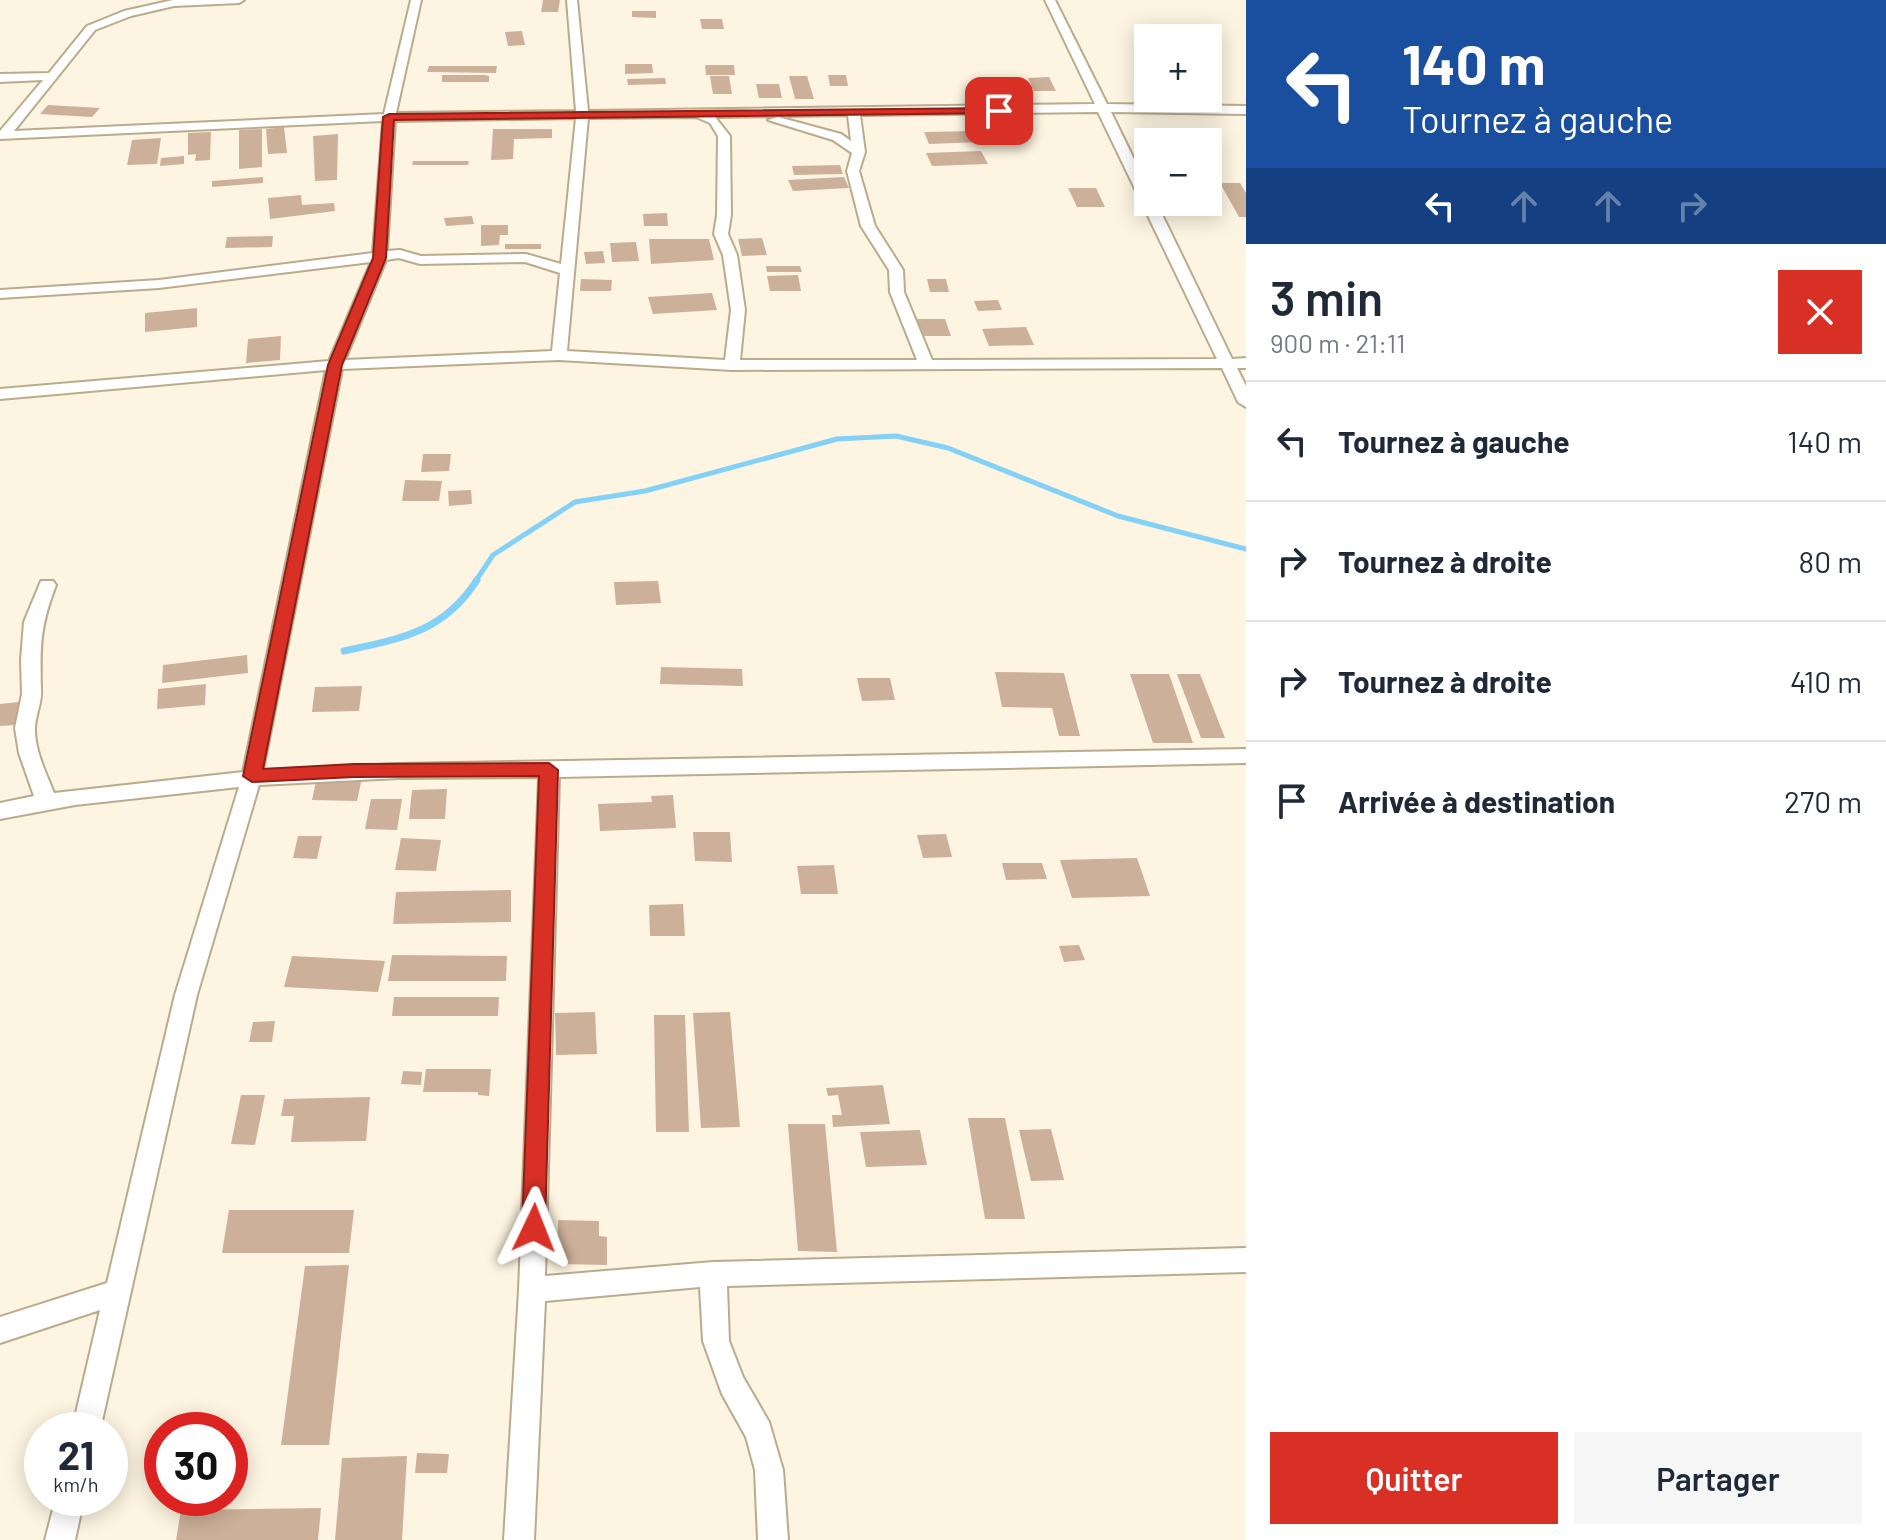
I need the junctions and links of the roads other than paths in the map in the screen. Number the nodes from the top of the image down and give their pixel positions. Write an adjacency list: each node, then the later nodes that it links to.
1 (239, 0): 5 (street)
2 (416, 0): 13 (street)
3 (572, 0): 12 (street)
4 (1050, 0): 7 (street)
5 (53, 76): 6 (street); 14 (street)
6 (0, 78)
7 (1102, 108): 8 (street); 9 (street); 16 (street)
8 (1246, 110)
9 (854, 112): 10 (street); 15 (street)
10 (749, 113): 11 (street); 15 (street)
11 (700, 114): 12 (street); 26 (street)
12 (582, 115): 13 (street); 19 (street)
13 (389, 117): 14 (street); 18 (street)
14 (3, 135)
15 (859, 152): 24 (street)
16 (1134, 173)
17 (1155, 216): 22 (street)
18 (380, 258): 19 (street); 20 (street); 25 (street)
19 (567, 271): 21 (street)
20 (0, 294)
21 (559, 355): 25 (street); 26 (street)
22 (1228, 363): 23 (street); 24 (street); 28 (street)
23 (1246, 363)
24 (926, 364): 26 (street)
25 (335, 365): 27 (street); 32 (street)
26 (732, 365)
27 (0, 394)
28 (1246, 402)
29 (47, 585): 33 (street)
30 (1246, 756): 31 (street)
31 (549, 770): 32 (street); 37 (street)
32 (252, 776): 33 (street); 38 (street)
33 (46, 800): 34 (street)
34 (0, 811)
35 (1246, 1260): 36 (street)
36 (713, 1274): 37 (street); 44 (street)
37 (532, 1290): 43 (street)
38 (118, 1292): 39 (street); 40 (street)
39 (0, 1330)
40 (90, 1412)
41 (66, 1516): 42 (street)
42 (60, 1540)
43 (519, 1540)
44 (773, 1540)

